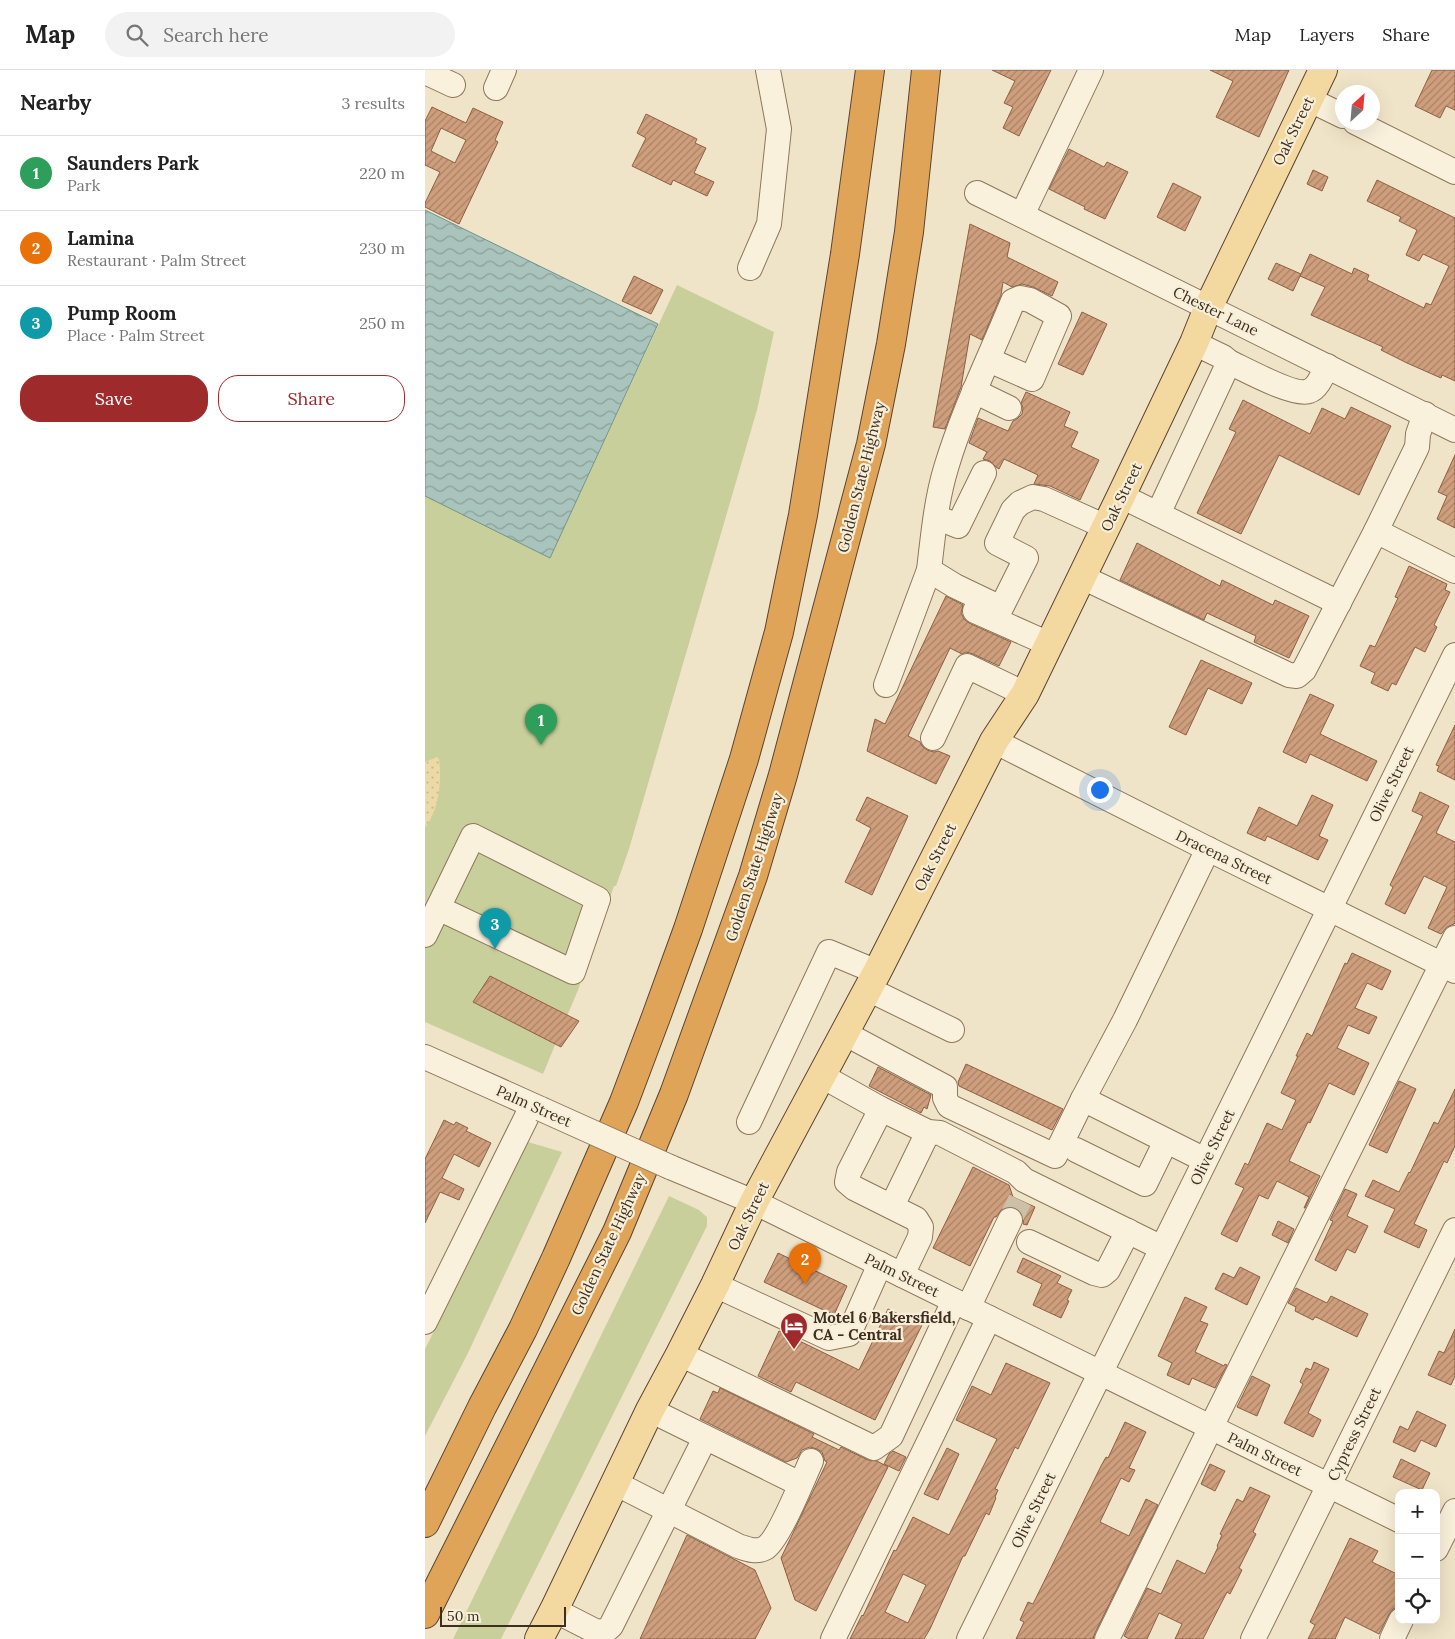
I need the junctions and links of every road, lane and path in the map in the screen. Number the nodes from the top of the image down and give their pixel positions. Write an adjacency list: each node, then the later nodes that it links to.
1 (768, 70): 16 (street)
2 (870, 70): 77 (highway)
3 (926, 70): 12 (highway, Golden State Highway)
4 (937, 70): 12 (highway)
5 (1091, 70): 15 (street)
6 (1323, 70): 9 (main road, Oak Street)
7 (425, 72): 8 (street)
8 (453, 85)
9 (1308, 99): 10 (street); 17 (main road, Oak Street)
10 (1335, 112)
11 (1371, 130): 13 (street)
12 (917, 158): 92 (highway, Golden State Highway)
13 (1455, 172)
14 (977, 193): 15 (street, Chester Lane)
15 (1022, 215): 17 (street, Chester Lane)
16 (750, 268)
17 (1208, 308): 18 (main road, Oak Street); 21 (street, Chester Lane)
18 (1194, 343): 20 (street); 27 (main road, Oak Street)
19 (989, 360): 22 (street)
20 (1229, 362): 21 (street); 28 (street)
21 (1327, 366): 24 (street, Chester Lane)
22 (974, 391): 23 (street); 29 (street)
23 (1009, 408)
24 (1425, 414): 25 (street, Chester Lane); 31 (street)
25 (1455, 430)
26 (984, 473): 29 (street)
27 (1121, 496): 28 (street); 30 (main road, Oak Street)
28 (1158, 514): 36 (street)
29 (936, 517): 32 (street)
30 (1106, 527): 34 (main road, Oak Street); 35 (street)
31 (1376, 531): 33 (street); 36 (street)
32 (929, 570): 35 (street); 39 (street)
33 (1455, 571)
34 (1081, 577): 36 (street); 37 (main road, Oak Street)
35 (982, 599): 37 (street)
36 (1339, 603)
37 (1049, 644): 40 (main road, Oak Street)
38 (1455, 654): 45 (street, Olive Street)
39 (885, 685)
40 (1025, 694): 41 (street); 42 (main road, Oak Street)
41 (933, 738)
42 (994, 741): 43 (street, Dracena Street); 49 (main road, Oak Street)
43 (1209, 849): 45 (street, Dracena Street); 54 (street)
44 (438, 908): 44 (street); 46 (street)
45 (1329, 909): 48 (street, Dracena Street); 61 (street, Olive Street)
46 (425, 935)
47 (1455, 938): 48 (street)
48 (1448, 968): 79 (street)
49 (872, 981): 50 (street); 51 (main road, Oak Street); 57 (street)
50 (952, 1030)
51 (844, 1033): 53 (main road, Oak Street); 54 (street)
52 (426, 1059): 55 (street, Palm Street)
53 (822, 1076): 56 (street); 63 (main road, Oak Street)
54 (1083, 1099): 59 (street)
55 (537, 1107): 63 (street, Palm Street, bridge); 74 (street)
56 (881, 1109): 58 (street); 64 (street)
57 (749, 1122)
58 (928, 1132): 62 (street); 64 (street)
59 (1166, 1141): 60 (street); 61 (street)
60 (1076, 1150)
61 (1205, 1160): 68 (street, Olive Street)
62 (1020, 1201): 66 (street); 72 (street)
63 (754, 1202): 69 (street, Palm Street); 71 (main road, Oak Street)
64 (892, 1206): 70 (street)
65 (1455, 1230): 84 (street, Cypress Street)
66 (1128, 1231): 67 (street); 68 (street)
67 (1029, 1242)
68 (1162, 1248): 76 (street, Olive Street)
69 (880, 1264): 70 (street, Palm Street); 71 (street)
70 (902, 1275): 72 (street, Palm Street)
71 (715, 1284): 75 (main road, Oak Street)
72 (961, 1304): 73 (street, Palm Street); 75 (street)
73 (989, 1318): 76 (street, Palm Street); 96 (street)
74 (425, 1322)
75 (680, 1354): 78 (main road, Oak Street)
76 (1100, 1373): 79 (street, Palm Street); 97 (street, Olive Street)
77 (482, 1407): 85 (highway); 89 (highway)
78 (650, 1410): 80 (street); 82 (main road, Oak Street)
79 (1211, 1427): 84 (street, Palm Street); 98 (street)
80 (705, 1438): 83 (street); 86 (street)
81 (811, 1461): 83 (street)
82 (615, 1483): 86 (street); 91 (main road, Oak Street)
83 (800, 1484): 86 (street)
84 (1329, 1485): 88 (street, Palm Street); 99 (street, Cypress Street)
85 (425, 1498)
86 (669, 1511): 94 (street)
87 (1455, 1512): 90 (street)
88 (1395, 1518)
89 (425, 1523)
90 (1442, 1544)
91 (554, 1610): 94 (street); 95 (main road, Oak Street)
92 (425, 1614)
93 (1399, 1624): 100 (street)
94 (607, 1636)
95 (539, 1639)
96 (833, 1639)
97 (969, 1639)
98 (1107, 1639)
99 (1253, 1639)
100 (1392, 1639)

